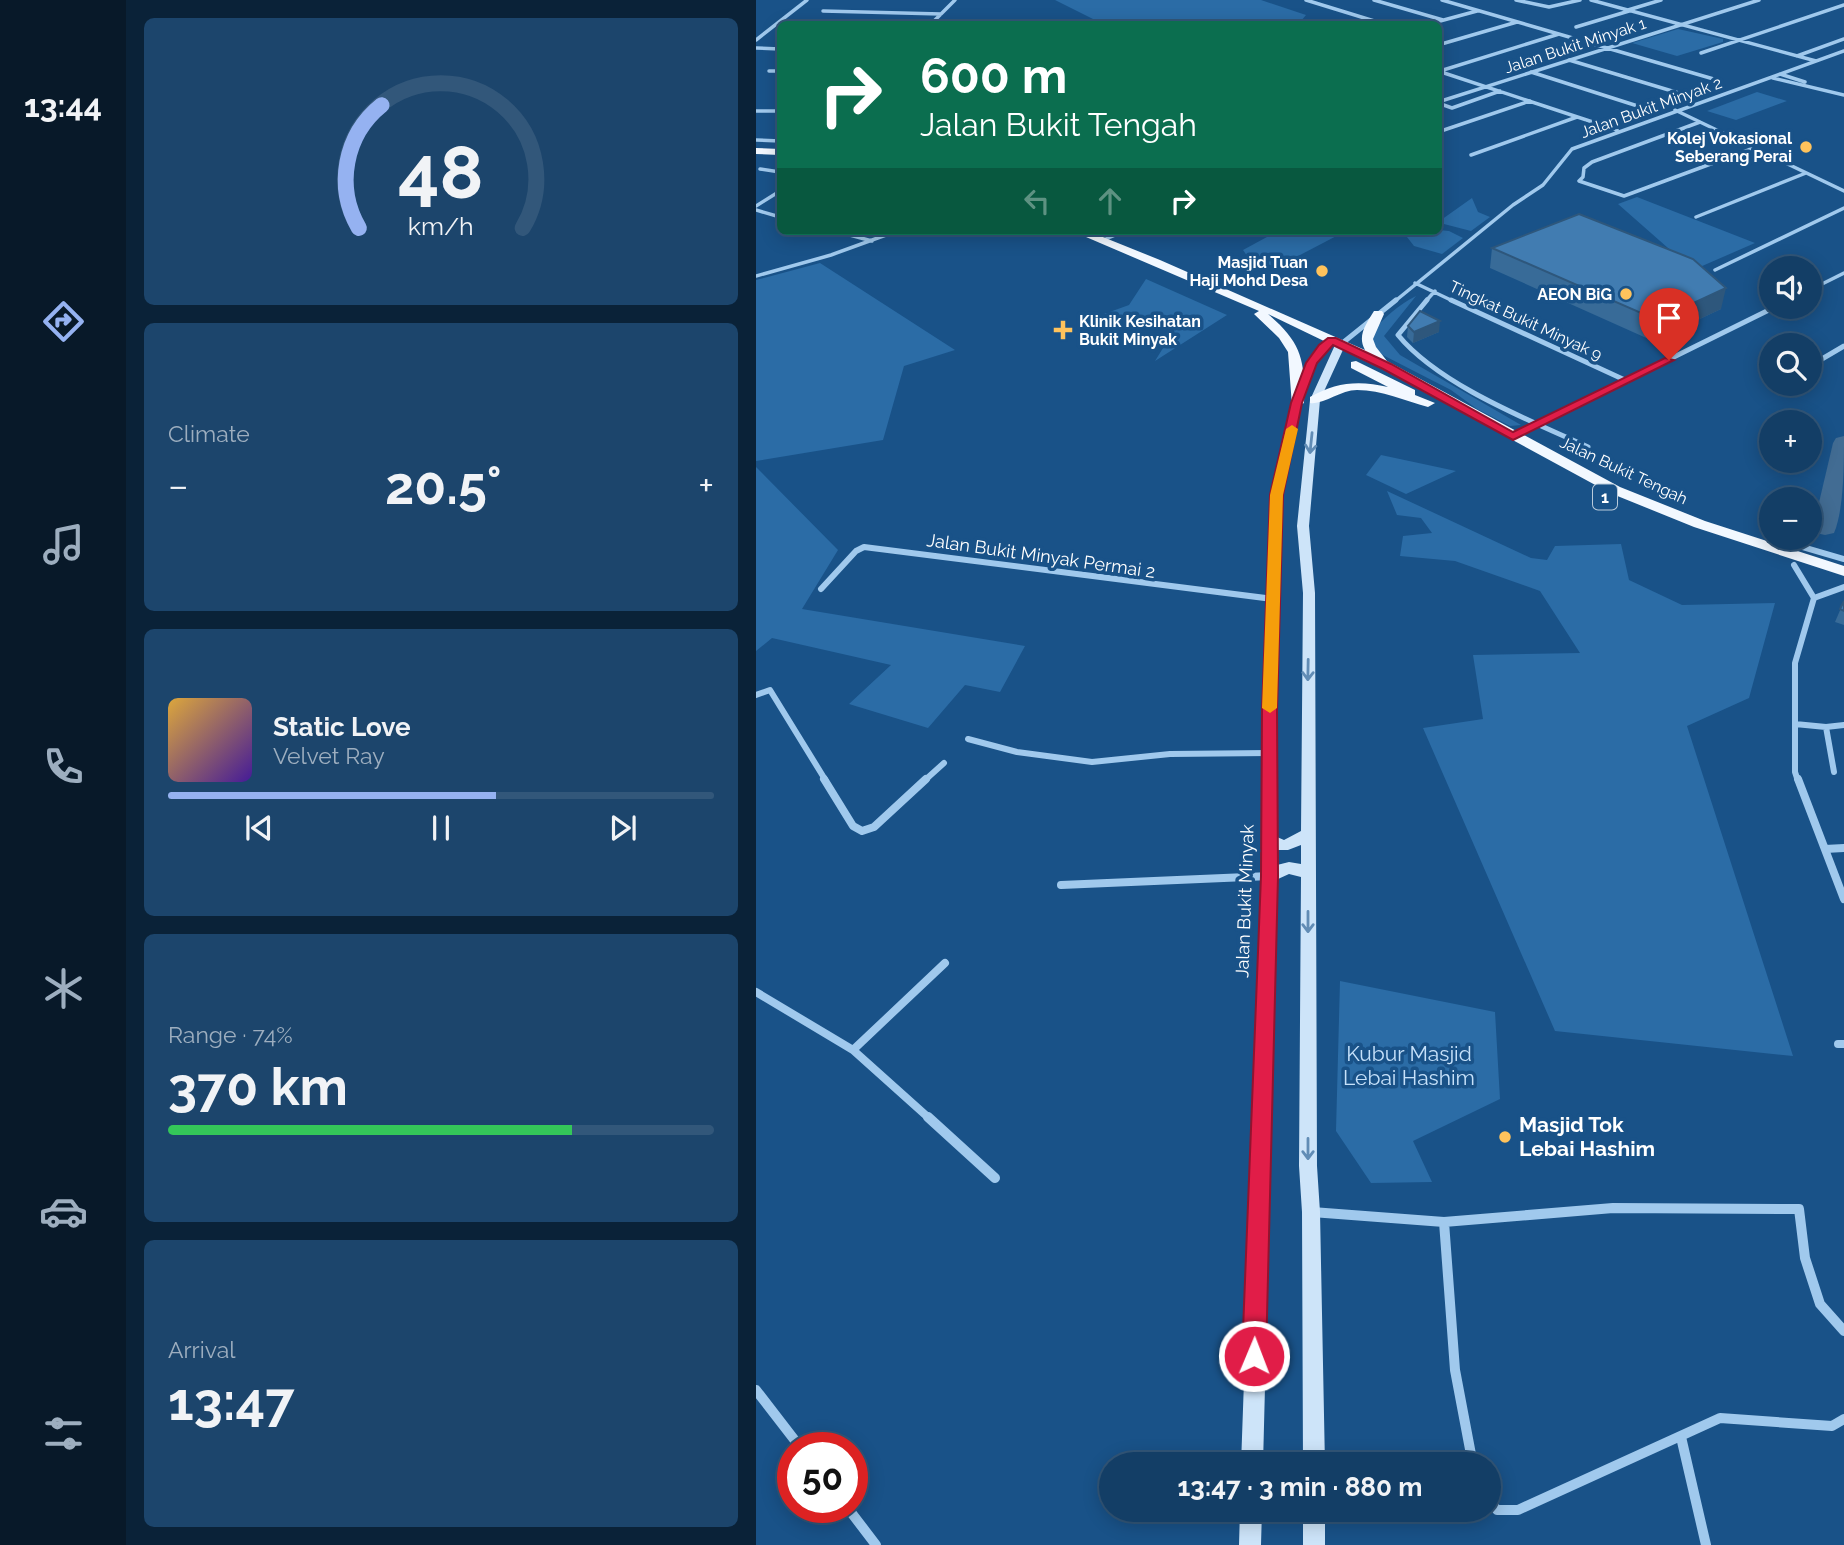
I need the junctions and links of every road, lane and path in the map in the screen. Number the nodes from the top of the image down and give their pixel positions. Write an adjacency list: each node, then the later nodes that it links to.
1 (807, 0): 17 (street)
2 (955, 0): 15 (street)
3 (1306, 0): 19 (street)
4 (1374, 0): 16 (street)
5 (1442, 0): 12 (street)
6 (1516, 0): 7 (street)
7 (1580, 0)
8 (1591, 0): 13 (street)
9 (1661, 0): 13 (street)
10 (1759, 0): 23 (street, Jalan Bukit Minyak 1)
11 (1844, 5): 28 (street)
12 (1478, 10): 16 (street); 21 (street)
13 (1629, 10): 23 (street); 24 (street)
14 (823, 11): 15 (street)
15 (942, 14): 18 (street)
16 (1443, 20): 20 (street)
17 (780, 21)
18 (934, 21)
19 (1374, 21)
20 (1440, 21)
21 (1518, 22): 25 (street); 29 (street)
22 (777, 24): 27 (street)
23 (1680, 24): 28 (street); 31 (street, Jalan Bukit Minyak 1)
24 (1576, 27)
25 (1559, 34): 31 (street); 38 (street)
26 (1844, 39): 35 (street)
27 (756, 40)
28 (1739, 40): 34 (street); 35 (street)
29 (1442, 44)
30 (756, 48): 32 (street)
31 (1607, 48): 36 (street, Jalan Bukit Minyak 1); 45 (street)
32 (777, 49)
33 (1844, 51): 37 (street, Jalan Bukit Minyak 2)
34 (1701, 53)
35 (1797, 56): 37 (street)
36 (1569, 60): 42 (street, Jalan Bukit Minyak 1); 49 (street)
37 (1817, 61): 43 (street, Jalan Bukit Minyak 2)
38 (1442, 70)
39 (769, 71): 40 (street)
40 (777, 71)
41 (1442, 72): 47 (street)
42 (1531, 72): 47 (street, Jalan Bukit Minyak 1); 54 (street)
43 (1780, 74): 44 (street, Jalan Bukit Minyak 2); 46 (street)
44 (1772, 78): 46 (street); 55 (street, Jalan Bukit Minyak 2)
45 (1717, 80)
46 (1808, 85): 50 (street)
47 (1487, 86): 48 (street); 51 (street, Jalan Bukit Minyak 1)
48 (1501, 91): 52 (street); 53 (street)
49 (1682, 94)
50 (1844, 95)
51 (1442, 101)
52 (1531, 101): 58 (street); 60 (street)
53 (1442, 103)
54 (1647, 109)
55 (1675, 110): 59 (street); 61 (street, Jalan Bukit Minyak 2)
56 (756, 111): 57 (street)
57 (777, 111)
58 (1578, 117): 61 (street); 67 (street)
59 (1700, 122): 64 (street); 64 (street, Jalan Bukit Minyak 2)
60 (1442, 130)
61 (1618, 130): 86 (street, Jalan Bukit Minyak 2)
62 (756, 140): 63 (street)
63 (777, 141)
64 (1754, 148): 70 (street)
65 (756, 151): 66 (highway)
66 (777, 152)
67 (1471, 155)
68 (760, 169): 69 (street)
69 (777, 172)
70 (1806, 173): 71 (street); 76 (street)
71 (1844, 191)
72 (777, 193): 73 (street)
73 (756, 208): 75 (street)
74 (1844, 208): 83 (street)
75 (777, 216)
76 (1696, 217)
77 (850, 235): 81 (street)
78 (887, 235): 81 (street)
79 (1087, 235): 82 (highway, 1)
80 (1115, 235): 82 (street)
81 (872, 241): 85 (street)
82 (1101, 241): 89 (highway, 1)
83 (1715, 270)
84 (1844, 273): 87 (street)
85 (756, 276)
86 (1415, 283): 88 (street, Tingkat Bukit Minyak 9); 90 (street, Jalan Bukit Minyak 2)
87 (1822, 284)
88 (1436, 291): 97 (street, Tingkat Bukit Minyak 9); 101 (street)
89 (1242, 300): 94 (highway, Jalan Bukit Tengah / 1); 99 (highway)
90 (1378, 314): 92 (street, Jalan Bukit Minyak 2); 96 (highway)
91 (1759, 315): 97 (street)
92 (1359, 328): 94 (street, Jalan Bukit Minyak 2); 94 (street, Jalan Bukit Minyak 2)
93 (1844, 346): 95 (street)
94 (1333, 347): 96 (highway, Jalan Bukit Tengah / 1); 98 (main road); 99 (main road, Jalan Bukit Minyak); 100 (highway, Jalan Bukit Tengah / 1)
95 (1822, 359)
96 (1387, 366): 102 (highway, Jalan Bukit Tengah / 1)
97 (1627, 381): 101 (street)
98 (1315, 400): 100 (highway); 123 (main road, one-way to 123)
99 (1297, 403): 114 (main road, Jalan Bukit Minyak)
100 (1428, 403): 108 (highway, Jalan Bukit Tengah / 1)
101 (1538, 425): 102 (street); 103 (street)
102 (1513, 437): 104 (highway, Jalan Bukit Tengah / 1)
103 (1588, 447)
104 (1759, 545)
105 (1776, 550): 109 (highway, Jalan Bukit Tengah / 1)
106 (1813, 550): 107 (street)
107 (1844, 559)
108 (1794, 565): 110 (highway, Jalan Bukit Tengah / 1); 113 (street)
109 (1844, 571)
110 (1844, 580)
111 (1844, 587): 113 (street)
112 (821, 589): 114 (street, Jalan Bukit Minyak Permai 2)
113 (1814, 598): 116 (street)
114 (1274, 599): 120 (main road, Jalan Bukit Minyak)
115 (756, 695): 121 (street)
116 (1795, 724): 118 (street); 126 (street)
117 (1844, 725): 118 (street)
118 (1826, 727): 122 (street)
119 (968, 739): 120 (street)
120 (1270, 753): 124 (main road, Jalan Bukit Minyak)
121 (943, 763)
122 (1834, 772)
123 (1307, 835): 124 (main road); 127 (main road)
124 (1270, 839): 128 (main road, Jalan Bukit Minyak)
125 (1844, 848): 126 (street)
126 (1825, 849): 130 (street)
127 (1308, 874): 128 (main road); 135 (main road, one-way to 135)
128 (1270, 876): 129 (street); 142 (main road, Jalan Bukit Minyak)
129 (1061, 885)
130 (1844, 899)
131 (945, 963): 133 (street)
132 (756, 992): 133 (street)
133 (853, 1050): 134 (street)
134 (995, 1178)
135 (1311, 1212): 136 (street); 143 (main road)
136 (1444, 1222): 137 (street); 144 (street)
137 (1844, 1331)
138 (756, 1390): 140 (street)
139 (1844, 1419): 141 (street)
140 (788, 1432)
141 (1681, 1437): 145 (street); 152 (street)
142 (1252, 1452)
143 (1314, 1452)
144 (1471, 1452)
145 (1501, 1510)
146 (1251, 1522): 150 (main road)
147 (1314, 1522): 151 (main road)
148 (860, 1523): 149 (street)
149 (877, 1545)
150 (1250, 1545)
151 (1314, 1545)
152 (1706, 1545)

